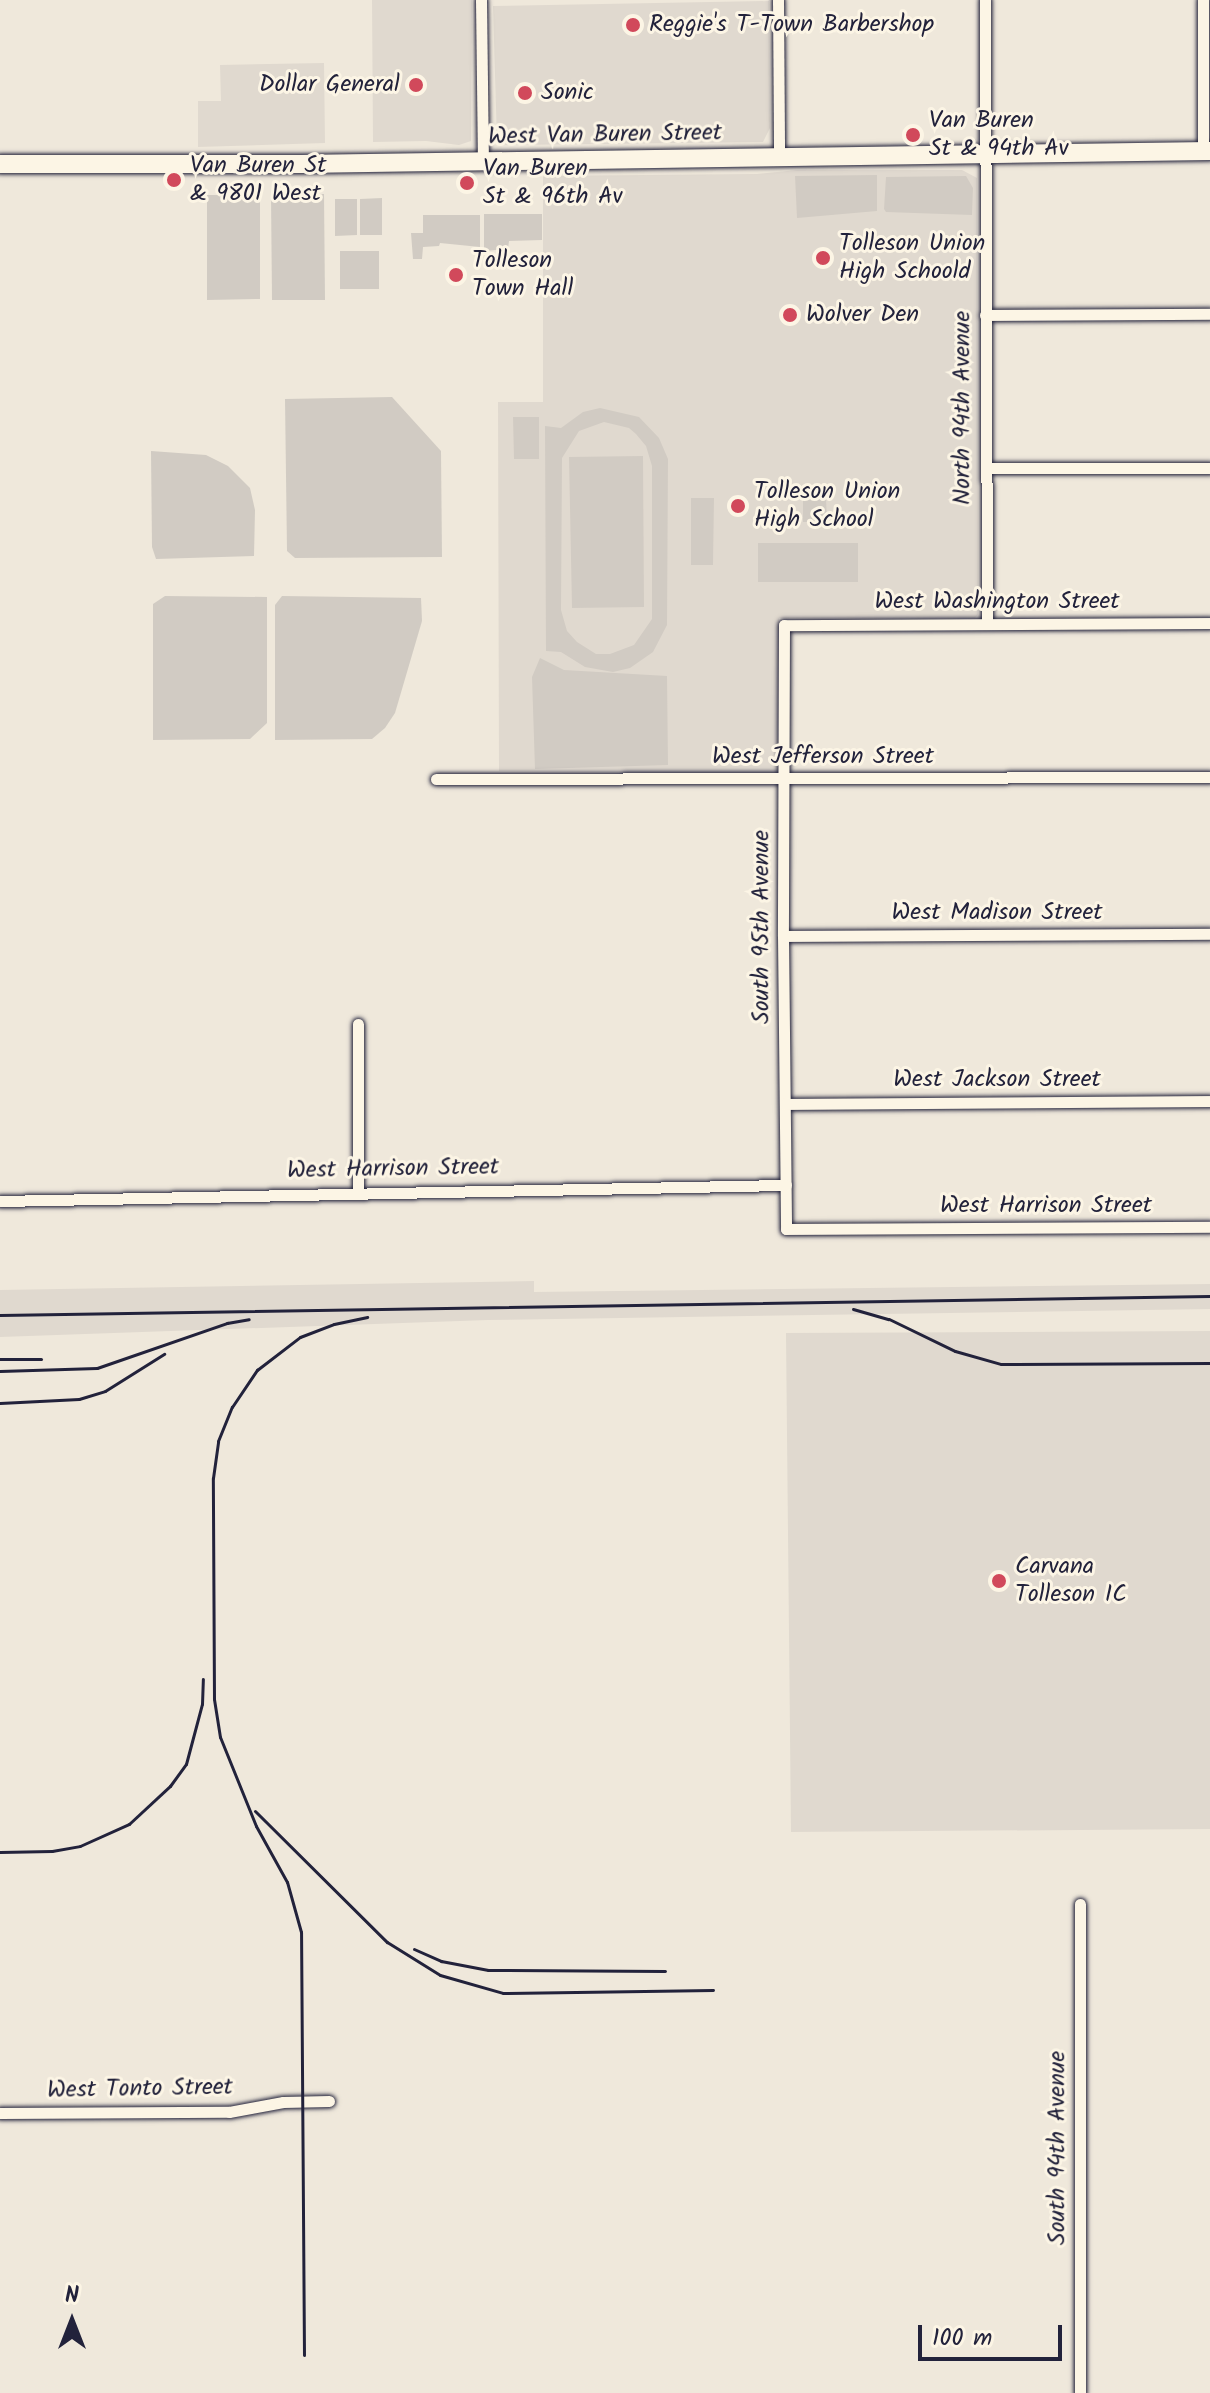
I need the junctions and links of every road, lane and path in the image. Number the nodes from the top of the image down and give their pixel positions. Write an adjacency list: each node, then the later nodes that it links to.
1 (481, 0): 8 (street)
2 (778, 0): 7 (street)
3 (985, 0): 6 (street, North 94th Avenue)
4 (1203, 0): 5 (street)
5 (1206, 151): 6 (main road, West Van Buren Street)
6 (984, 154): 7 (main road, West Van Buren Street); 11 (street, North 94th Avenue)
7 (779, 155): 8 (main road, West Van Buren Street)
8 (483, 160): 9 (main road, West Van Buren Street)
9 (0, 164)
10 (1210, 314): 11 (street)
11 (985, 315): 12 (street, North 94th Avenue)
12 (986, 468): 13 (street); 15 (street, North 94th Avenue)
13 (1210, 468)
14 (1210, 623): 15 (street, West Washington Street)
15 (987, 624): 16 (street, West Washington Street)
16 (784, 625): 19 (street, South 95th Avenue)
17 (1210, 777): 19 (street, West Jefferson Street)
18 (436, 779): 19 (street, West Jefferson Street)
19 (784, 779): 21 (street, South 95th Avenue)
20 (1210, 934): 21 (street, West Madison Street)
21 (783, 936): 24 (street, South 95th Avenue)
22 (358, 1024): 26 (street)
23 (1210, 1101): 24 (street, West Jackson Street)
24 (785, 1104): 25 (street, South 95th Avenue)
25 (786, 1185): 26 (street, West Harrison Street); 29 (street, South 95th Avenue)
26 (358, 1192): 27 (street, West Harrison Street)
27 (0, 1201)
28 (1210, 1227): 29 (street, West Harrison Street)
29 (786, 1229)
30 (1080, 1904): 33 (street, South 94th Avenue)
31 (329, 2101): 32 (street, West Tonto Street)
32 (0, 2113)
33 (1080, 2393)

